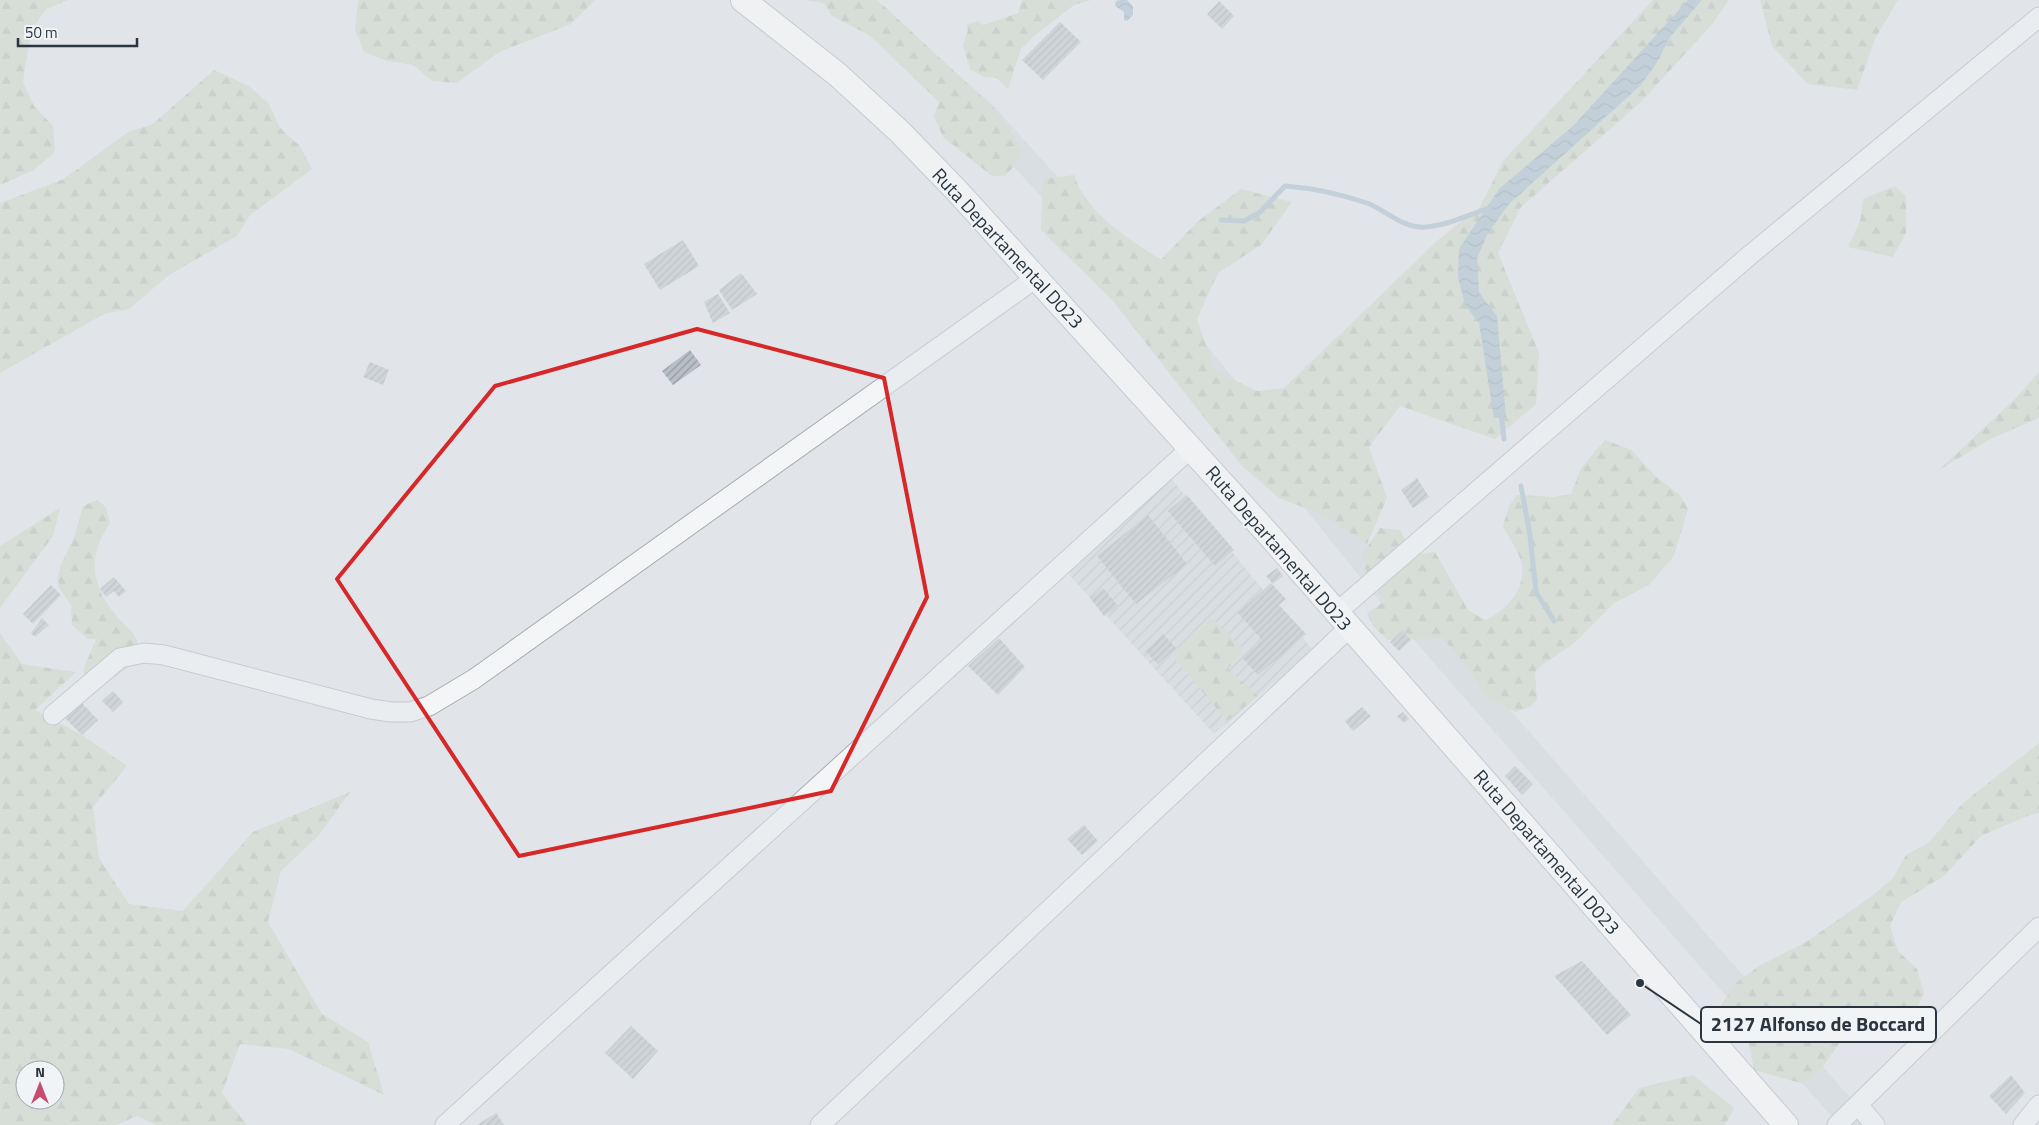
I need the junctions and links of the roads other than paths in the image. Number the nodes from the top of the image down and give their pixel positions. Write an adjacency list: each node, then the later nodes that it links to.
1 (743, 0): 3 (main road, Ruta Departamental D023)
2 (2039, 17): 5 (street)
3 (1036, 278): 4 (main road, Ruta Departamental D023); 6 (street)
4 (1191, 448): 5 (main road, Ruta Departamental D023); 10 (street)
5 (1343, 620): 11 (street); 12 (main road, Ruta Departamental D023)
6 (54, 715)
7 (2039, 927): 8 (street)
8 (1858, 1105): 13 (street); 14 (street)
9 (2039, 1105): 15 (street)
10 (446, 1125)
11 (820, 1125)
12 (1786, 1125)
13 (1836, 1125)
14 (1875, 1125)
15 (2023, 1125)

